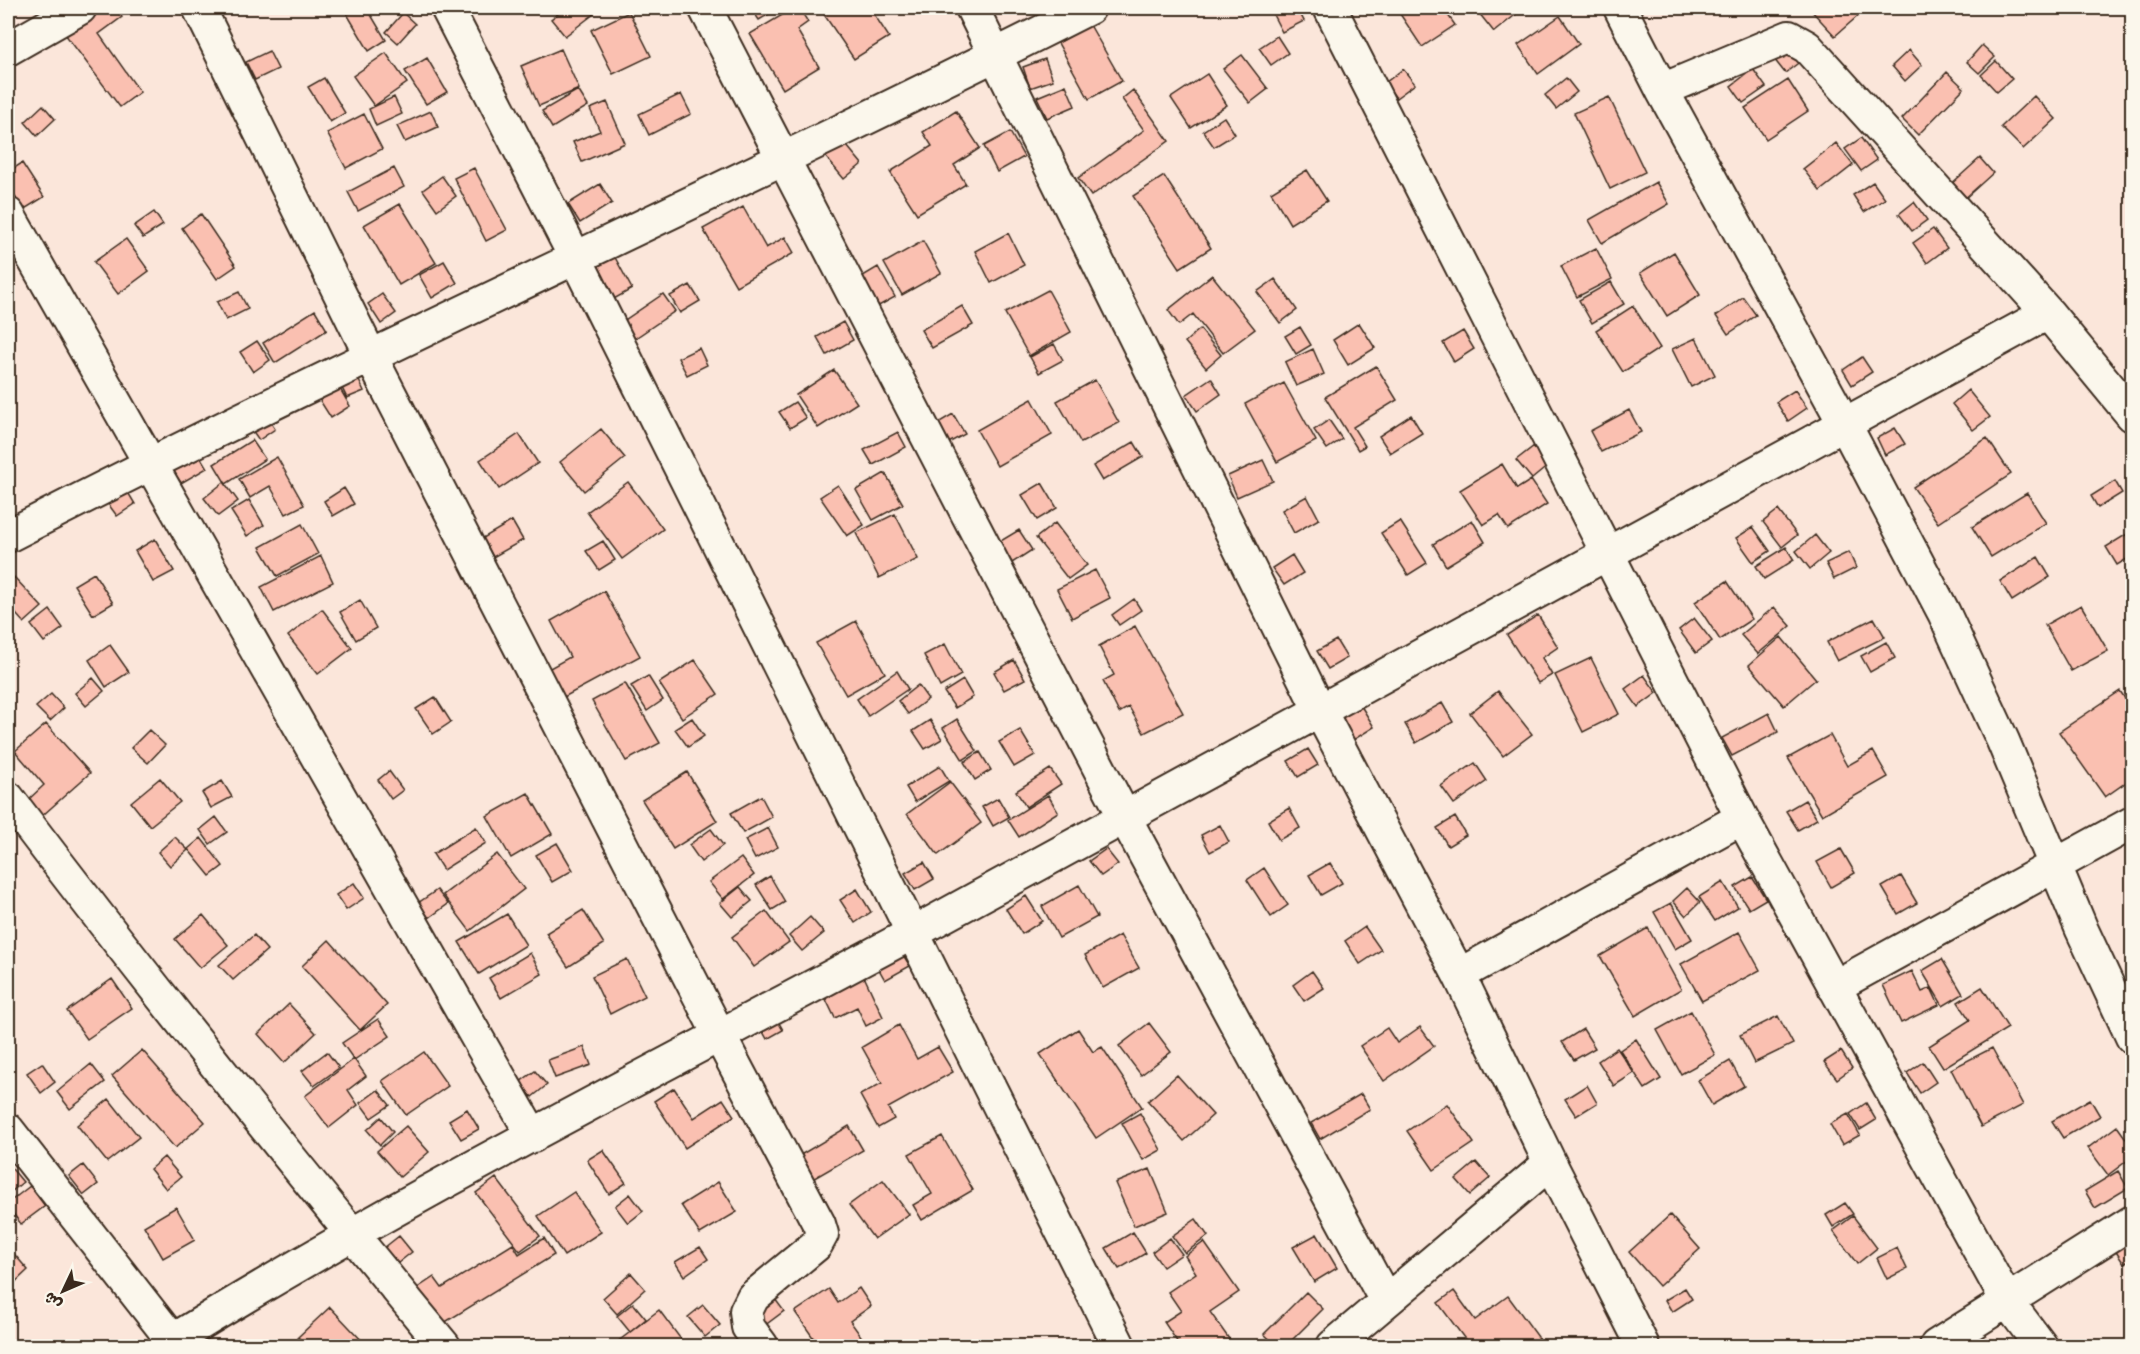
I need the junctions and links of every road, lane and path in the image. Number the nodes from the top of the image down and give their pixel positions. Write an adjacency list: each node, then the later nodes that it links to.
1 (80, 8): 9 (street)
2 (199, 8): 17 (street)
3 (447, 8): 15 (street)
4 (705, 8): 13 (street)
5 (972, 8): 11 (street)
6 (1089, 8): 11 (street)
7 (1330, 8): 22 (street)
8 (1620, 8): 12 (street)
9 (42, 16): 10 (street)
10 (8, 49)
11 (995, 55): 13 (street); 23 (street)
12 (1662, 90): 16 (street); 19 (street)
13 (785, 159): 15 (street); 25 (street)
14 (8, 214): 20 (street)
15 (576, 259): 17 (street); 29 (street)
16 (2048, 313): 18 (street); 19 (street)
17 (370, 355): 20 (street); 32 (street)
18 (2133, 415)
19 (1844, 423): 22 (street); 28 (street)
20 (150, 463): 21 (street); 35 (street)
21 (8, 536)
22 (1608, 555): 23 (street); 26 (street)
23 (1321, 713): 25 (street); 30 (street)
24 (8, 798): 38 (street)
25 (1125, 818): 29 (street); 39 (street)
26 (1742, 818): 30 (street); 31 (street)
27 (2133, 823): 28 (street)
28 (2054, 865): 31 (street); 33 (street)
29 (913, 933): 32 (street); 44 (street)
30 (1459, 975): 36 (street)
31 (1834, 987): 40 (street)
32 (719, 1034): 35 (street); 43 (street)
33 (2133, 1037)
34 (8, 1130): 41 (street)
35 (532, 1136): 38 (street)
36 (1550, 1163): 39 (street); 46 (street)
37 (2133, 1222): 40 (street)
38 (351, 1234): 41 (street); 42 (street)
39 (1386, 1301): 45 (street)
40 (2007, 1301): 47 (street); 48 (street)
41 (168, 1344)
42 (444, 1347)
43 (762, 1347)
44 (1119, 1347)
45 (1333, 1347)
46 (1643, 1347)
47 (1936, 1347)
48 (2041, 1347)

